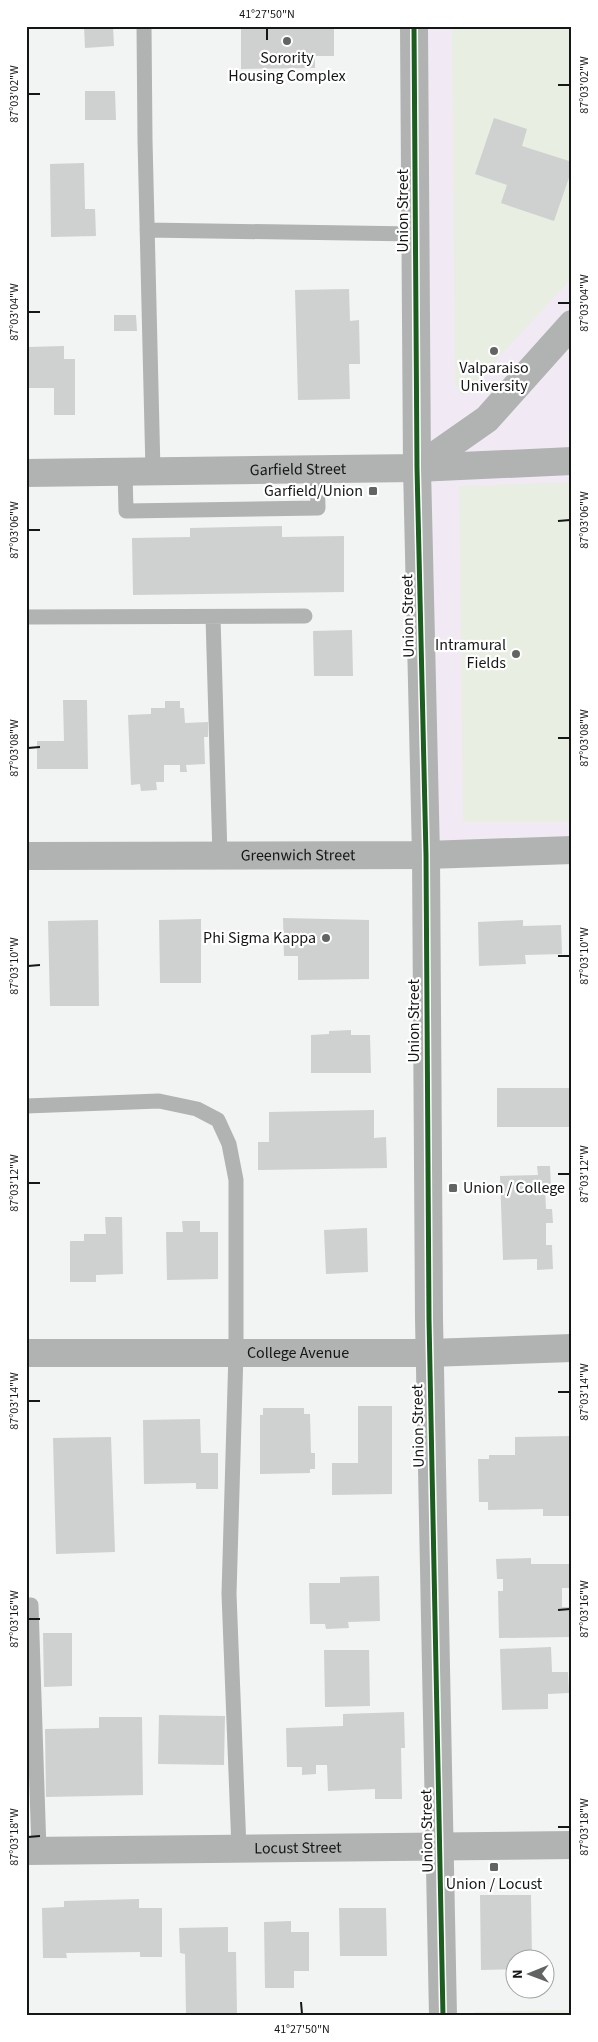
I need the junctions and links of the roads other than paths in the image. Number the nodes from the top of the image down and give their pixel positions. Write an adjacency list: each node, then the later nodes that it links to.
1 (144, 26): 3 (lane)
2 (414, 26): 4 (street, Union Street)
3 (147, 230): 4 (lane); 9 (lane)
4 (415, 234): 7 (street, Union Street)
5 (572, 324): 7 (street)
6 (572, 461): 7 (street, Garfield Street)
7 (417, 468): 8 (street, Garfield Street); 16 (street, Union Street)
8 (317, 469): 9 (street, Garfield Street); 10 (lane)
9 (153, 471): 10 (street, Garfield Street)
10 (125, 472): 11 (street, Garfield Street)
11 (26, 473)
12 (305, 616): 14 (lane)
13 (26, 617): 14 (lane)
14 (213, 617): 18 (lane)
15 (572, 850): 16 (street, Greenwich Street)
16 (426, 855): 18 (street, Greenwich Street); 23 (street, Union Street)
17 (26, 856): 18 (street, Greenwich Street)
18 (220, 856)
19 (26, 1106): 21 (lane)
20 (572, 1348): 23 (street, College Avenue)
21 (236, 1352): 22 (street, College Avenue); 23 (street, College Avenue); 27 (lane)
22 (26, 1353)
23 (429, 1353): 26 (street, Union Street)
24 (26, 1605): 28 (lane)
25 (572, 1845): 26 (street, Locust Street)
26 (440, 1846): 27 (street, Locust Street); 29 (street, Union Street)
27 (239, 1849): 28 (street, Locust Street)
28 (33, 1851)
29 (443, 2016)

